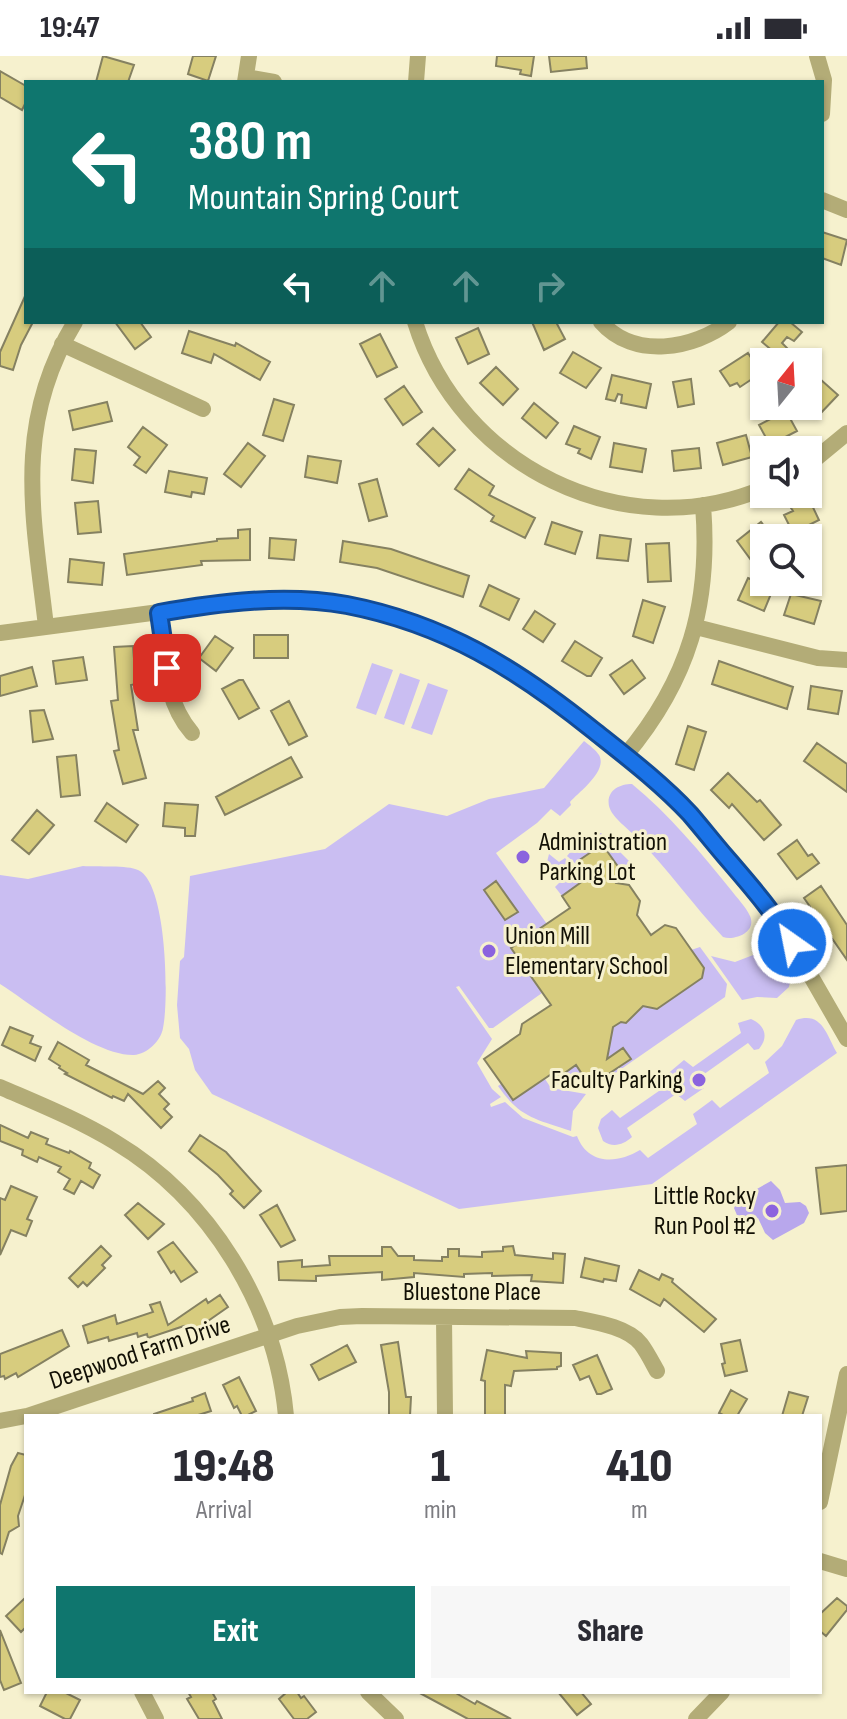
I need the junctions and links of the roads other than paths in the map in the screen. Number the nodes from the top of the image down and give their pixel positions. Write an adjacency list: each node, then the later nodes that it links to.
1 (249, 56): 4 (street)
2 (418, 56): 5 (street)
3 (817, 56): 6 (street)
4 (245, 80)
5 (416, 80)
6 (824, 80)
7 (824, 201): 8 (street)
8 (847, 210)
9 (74, 324): 13 (street)
10 (416, 324): 18 (street)
11 (603, 324): 12 (street)
12 (726, 324)
13 (62, 344): 14 (street); 20 (street)
14 (203, 409)
15 (847, 433): 16 (street)
16 (822, 454)
17 (750, 492): 18 (street)
18 (703, 505): 21 (street)
19 (159, 613): 20 (street); 24 (street); 25 (street)
20 (46, 626): 22 (street)
21 (696, 627): 23 (street); 25 (street)
22 (0, 633)
23 (847, 660)
24 (192, 733)
25 (625, 756): 26 (street)
26 (847, 1039)
27 (0, 1087): 29 (street)
28 (444, 1317): 29 (street, Bluestone Place); 30 (street, Bluestone Place); 34 (street)
29 (268, 1336): 32 (street, Deepwood Farm Drive); 33 (street)
30 (657, 1371)
31 (847, 1374): 37 (street)
32 (32, 1414)
33 (286, 1414)
34 (445, 1414)
35 (24, 1416): 36 (street, Deepwood Farm Drive)
36 (0, 1421)
37 (822, 1493)
38 (822, 1562): 39 (street)
39 (847, 1569)
40 (143, 1694): 43 (street)
41 (370, 1694): 44 (street)
42 (720, 1694): 45 (street)
43 (156, 1719)
44 (396, 1719)
45 (696, 1719)

